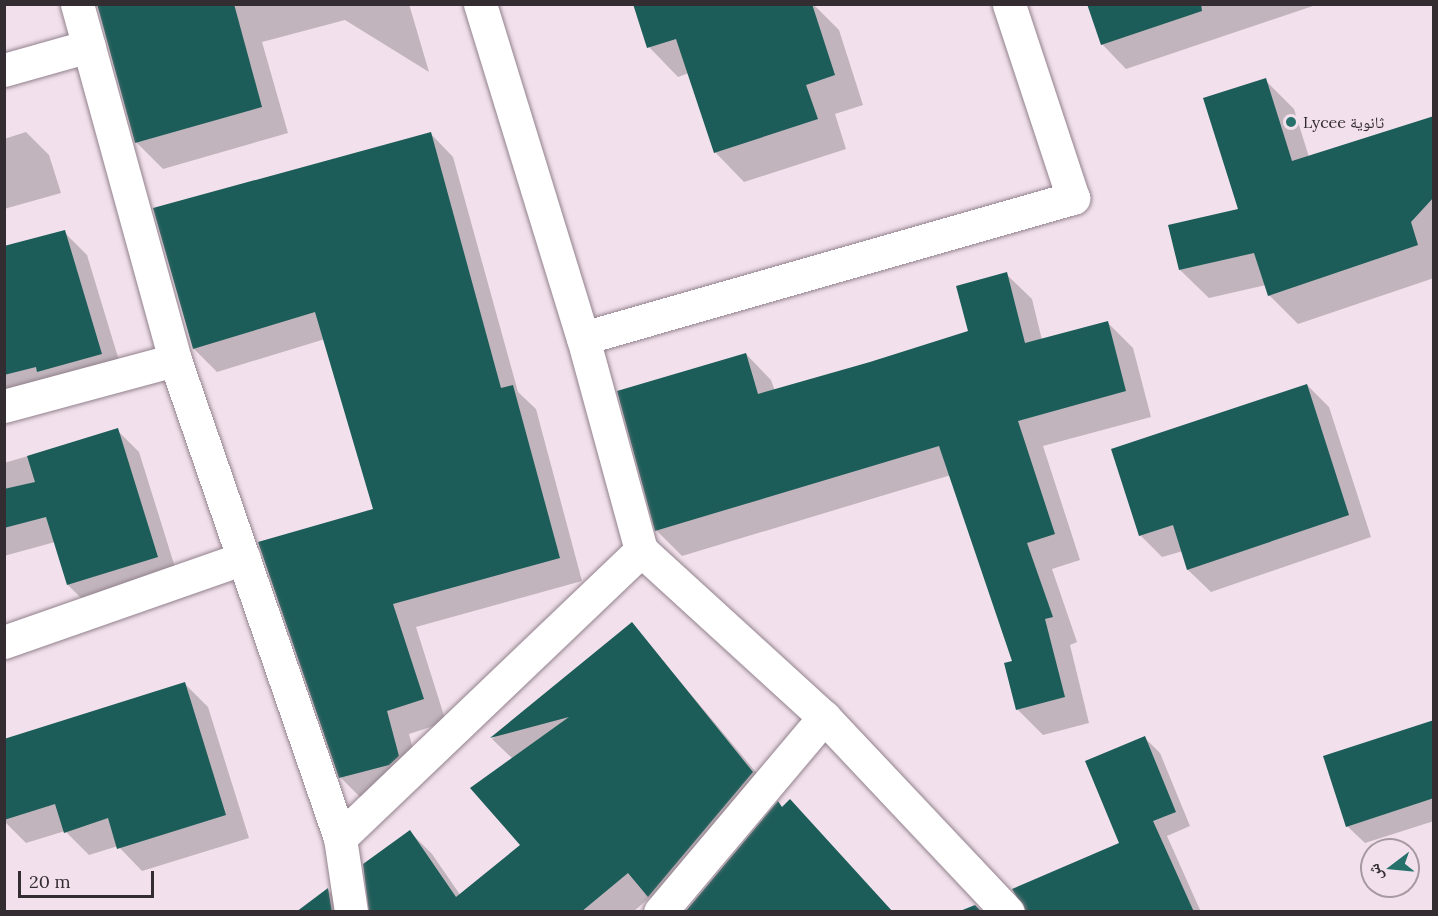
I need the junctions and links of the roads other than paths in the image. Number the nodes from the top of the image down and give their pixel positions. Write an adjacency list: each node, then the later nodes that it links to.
1 (76, 4): 4 (street)
2 (480, 4): 6 (street)
3 (1010, 4): 6 (street)
4 (89, 46): 5 (street); 7 (street)
5 (4, 70)
6 (583, 338): 9 (street)
7 (175, 360): 8 (street); 10 (street)
8 (4, 406)
9 (640, 550): 12 (street); 13 (street)
10 (243, 558): 11 (street); 13 (street)
11 (4, 642)
12 (824, 717): 15 (street); 16 (street)
13 (340, 838): 14 (street)
14 (351, 912)
15 (660, 912)
16 (1008, 912)

